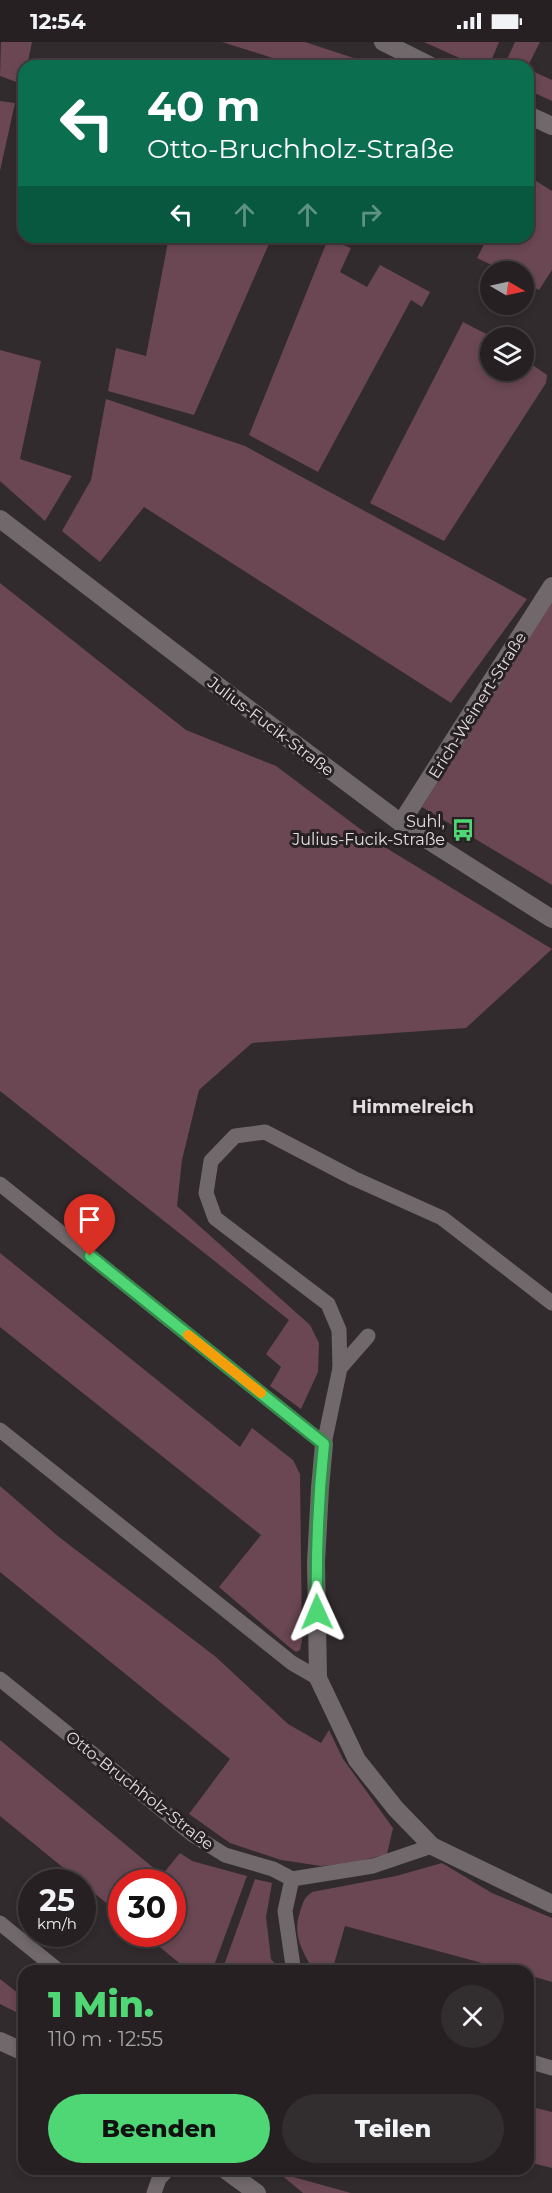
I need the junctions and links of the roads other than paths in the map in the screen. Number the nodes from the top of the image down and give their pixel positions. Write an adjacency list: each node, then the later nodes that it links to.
1 (383, 42): 2 (street)
2 (419, 60)
3 (534, 118): 4 (street)
4 (552, 126)
5 (0, 519): 7 (street, Julius-Fucik-Straße)
6 (552, 586): 7 (street, Erich-Weinert-Straße)
7 (401, 823): 8 (street, Julius-Fucik-Straße)
8 (552, 918)
9 (0, 1184): 14 (lane)
10 (552, 1304): 12 (lane)
11 (368, 1336): 12 (lane)
12 (340, 1368): 14 (lane)
13 (0, 1430): 15 (lane)
14 (324, 1444): 15 (street)
15 (318, 1678): 17 (street)
16 (0, 1679): 18 (lane, Otto-Bruchholz-Straße)
17 (432, 1846): 18 (lane); 19 (street)
18 (292, 1879): 22 (lane)
19 (552, 1904)
20 (0, 1923): 21 (lane)
21 (52, 1965)
22 (293, 1965)
23 (0, 2041): 24 (street)
24 (18, 2049)
25 (534, 2063): 26 (lane)
26 (552, 2068)
27 (163, 2175): 29 (lane)
28 (232, 2175): 30 (street)
29 (154, 2193)
30 (257, 2193)

